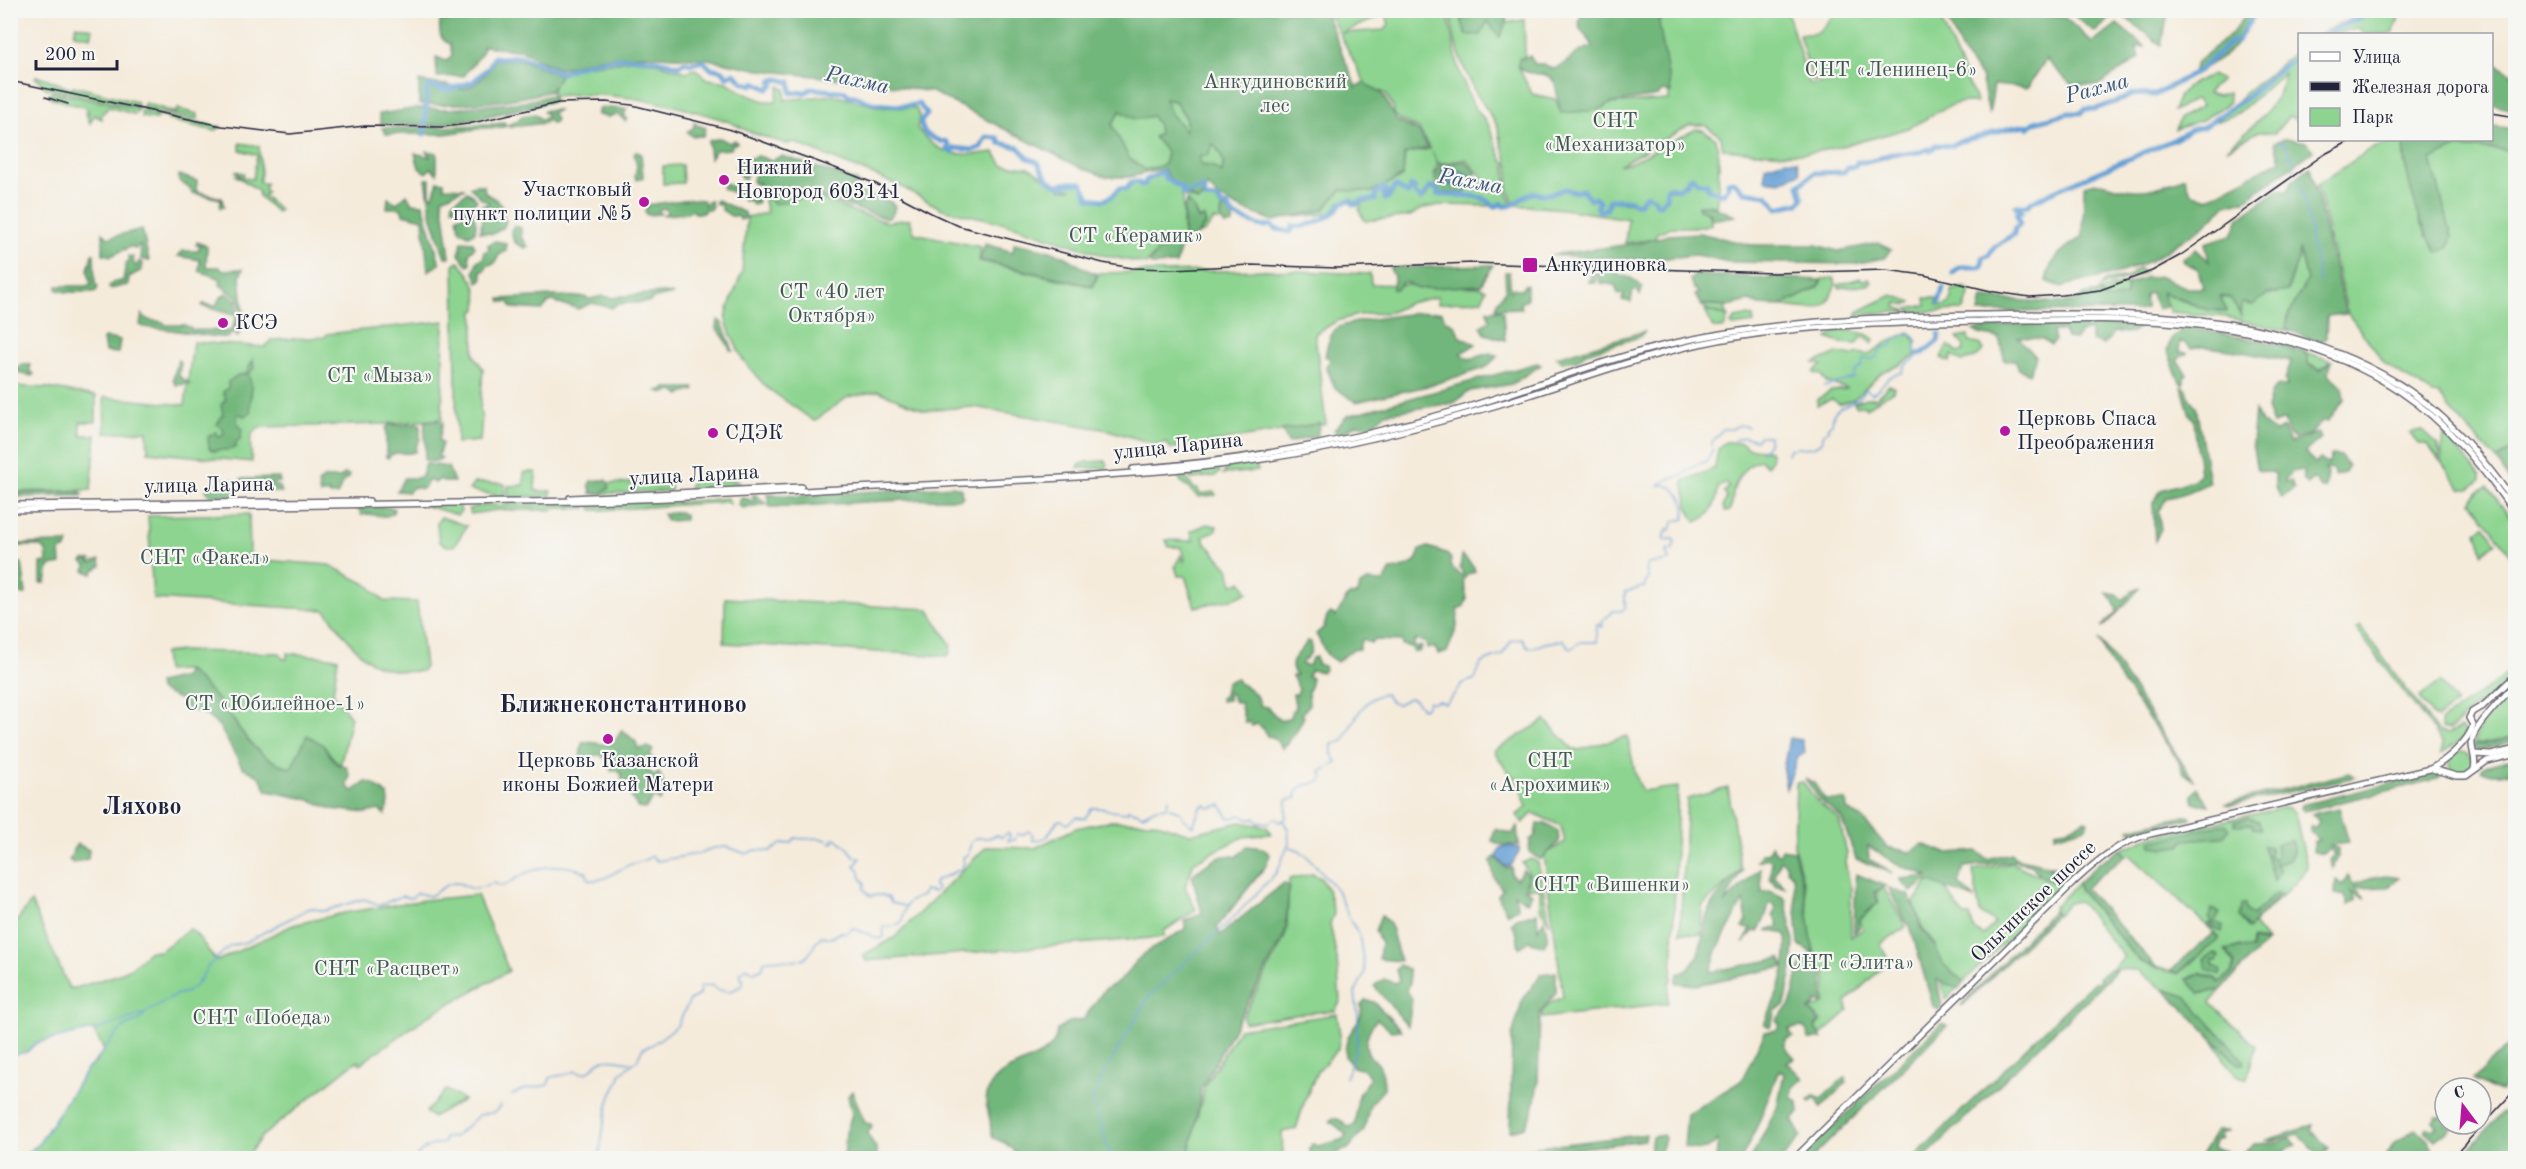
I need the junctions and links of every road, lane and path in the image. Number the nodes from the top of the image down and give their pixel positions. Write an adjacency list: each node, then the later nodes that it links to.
1 (1150, 470): 2 (main road, улица Ларина); 3 (main road, улица Ларина); 6 (main road)
2 (1118, 472): 4 (main road, улица Ларина); 5 (main road, улица Ларина)
3 (2516, 504)
4 (10, 505)
5 (10, 510)
6 (2516, 515)
7 (2516, 675): 9 (main road)
8 (2516, 684): 10 (main road)
9 (2476, 710): 10 (main road); 11 (main road)
10 (2483, 722): 11 (main road); 14 (main road)
11 (2473, 724): 13 (main road)
12 (2516, 749): 14 (main road)
13 (2452, 752): 14 (main road); 16 (main road); 18 (main road)
14 (2473, 752): 17 (main road)
15 (2516, 754): 17 (main road)
16 (2430, 769): 18 (main road); 19 (main road, Ольгинское шоссе)
17 (2474, 769): 18 (main road)
18 (2452, 774)
19 (1795, 1158)

